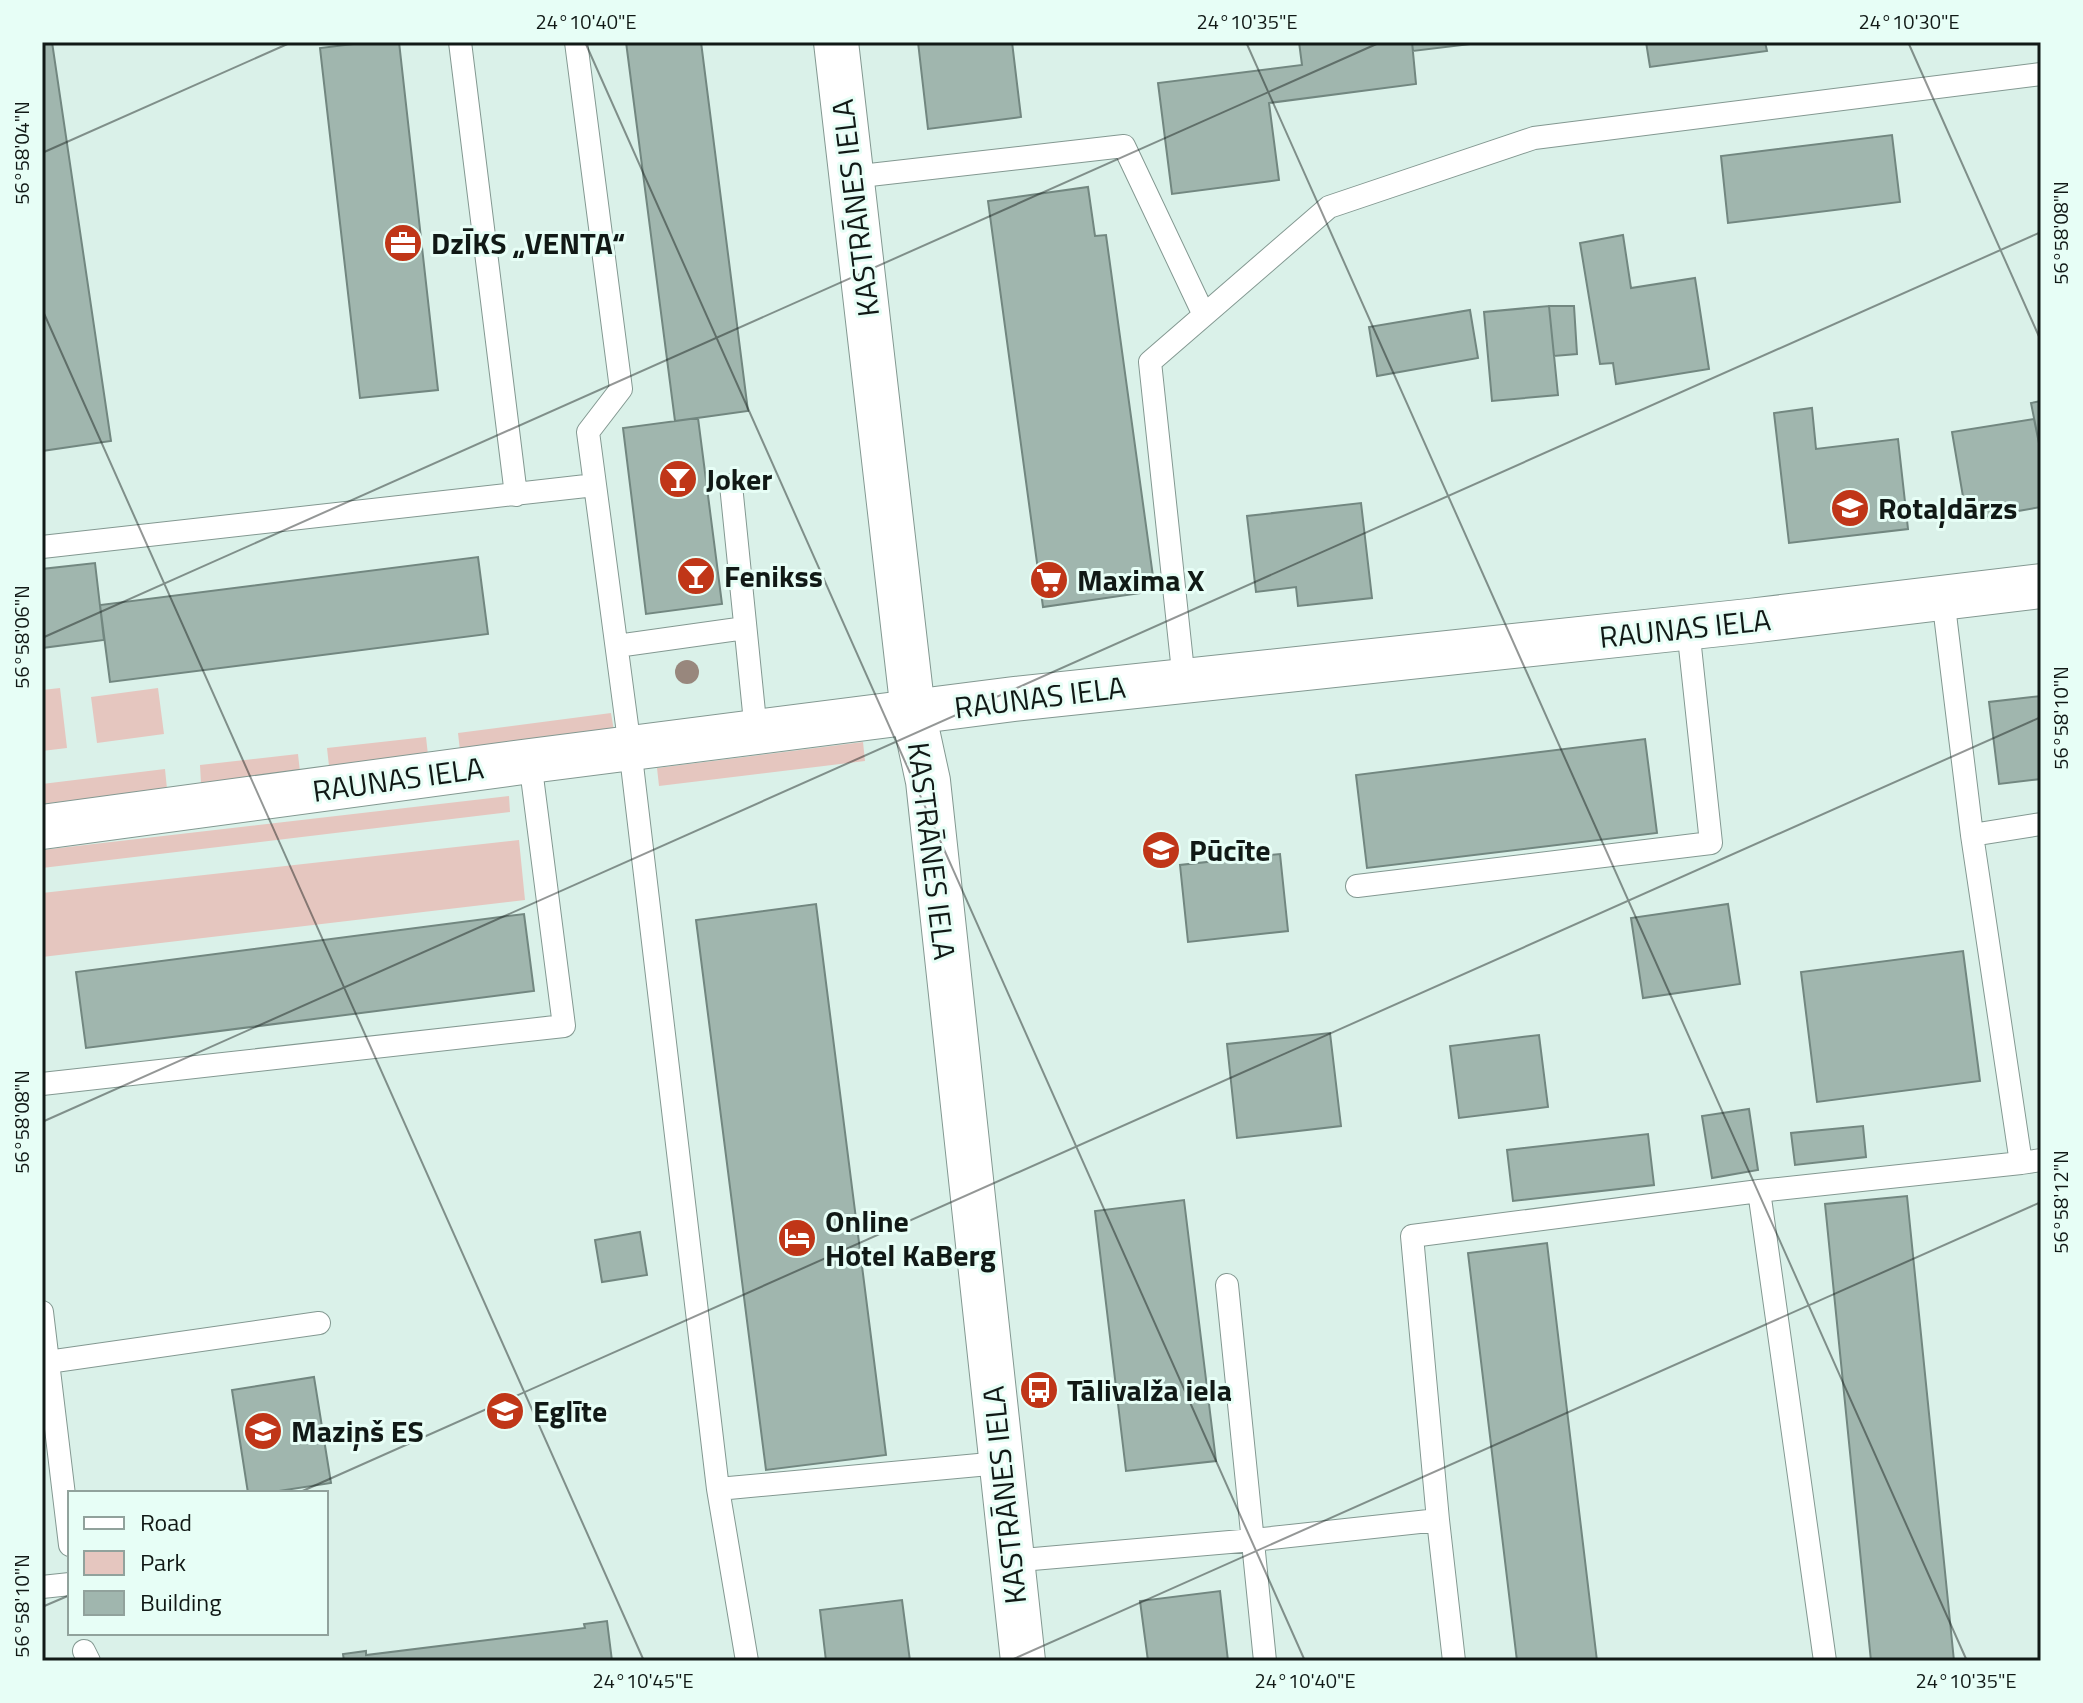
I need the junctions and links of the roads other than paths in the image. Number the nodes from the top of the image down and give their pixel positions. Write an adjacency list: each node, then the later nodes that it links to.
1 (460, 42): 9 (lane)
2 (576, 42): 7 (lane)
3 (836, 42): 5 (street, KASTRĀNES IELA)
4 (2041, 74): 6 (lane)
5 (852, 177): 6 (lane); 17 (street, KASTRĀNES IELA)
6 (1204, 315): 16 (lane)
7 (595, 485): 9 (lane); 15 (lane)
8 (731, 485): 13 (lane)
9 (516, 495): 10 (lane)
10 (42, 547)
11 (2041, 586): 12 (street, RAUNAS IELA)
12 (1943, 598): 14 (street, RAUNAS IELA); 23 (lane)
13 (745, 628): 15 (lane); 18 (lane)
14 (1688, 628): 16 (street, RAUNAS IELA); 24 (lane)
15 (617, 646): 19 (lane)
16 (1184, 681): 17 (street, RAUNAS IELA)
17 (913, 712): 18 (street, RAUNAS IELA); 32 (street, KASTRĀNES IELA)
18 (756, 732): 19 (street, RAUNAS IELA)
19 (630, 748): 20 (street, RAUNAS IELA); 33 (lane)
20 (530, 761): 22 (street, RAUNAS IELA); 25 (lane)
21 (2041, 824): 23 (lane)
22 (42, 827)
23 (1972, 835): 26 (lane)
24 (1357, 886)
25 (42, 1084)
26 (2031, 1162): 27 (lane)
27 (1759, 1191): 34 (lane); 44 (lane)
28 (1227, 1285): 36 (lane)
29 (42, 1312): 31 (lane)
30 (319, 1323): 31 (lane)
31 (48, 1362): 35 (lane)
32 (1000, 1463): 33 (lane); 37 (street, KASTRĀNES IELA)
33 (718, 1489): 40 (lane)
34 (1438, 1520): 36 (lane); 43 (lane)
35 (68, 1528)
36 (1253, 1540): 37 (lane); 42 (lane)
37 (1011, 1561): 41 (street, KASTRĀNES IELA)
38 (68, 1584): 39 (lane)
39 (42, 1587)
40 (747, 1661)
41 (1023, 1661)
42 (1265, 1661)
43 (1454, 1661)
44 (1825, 1661)

